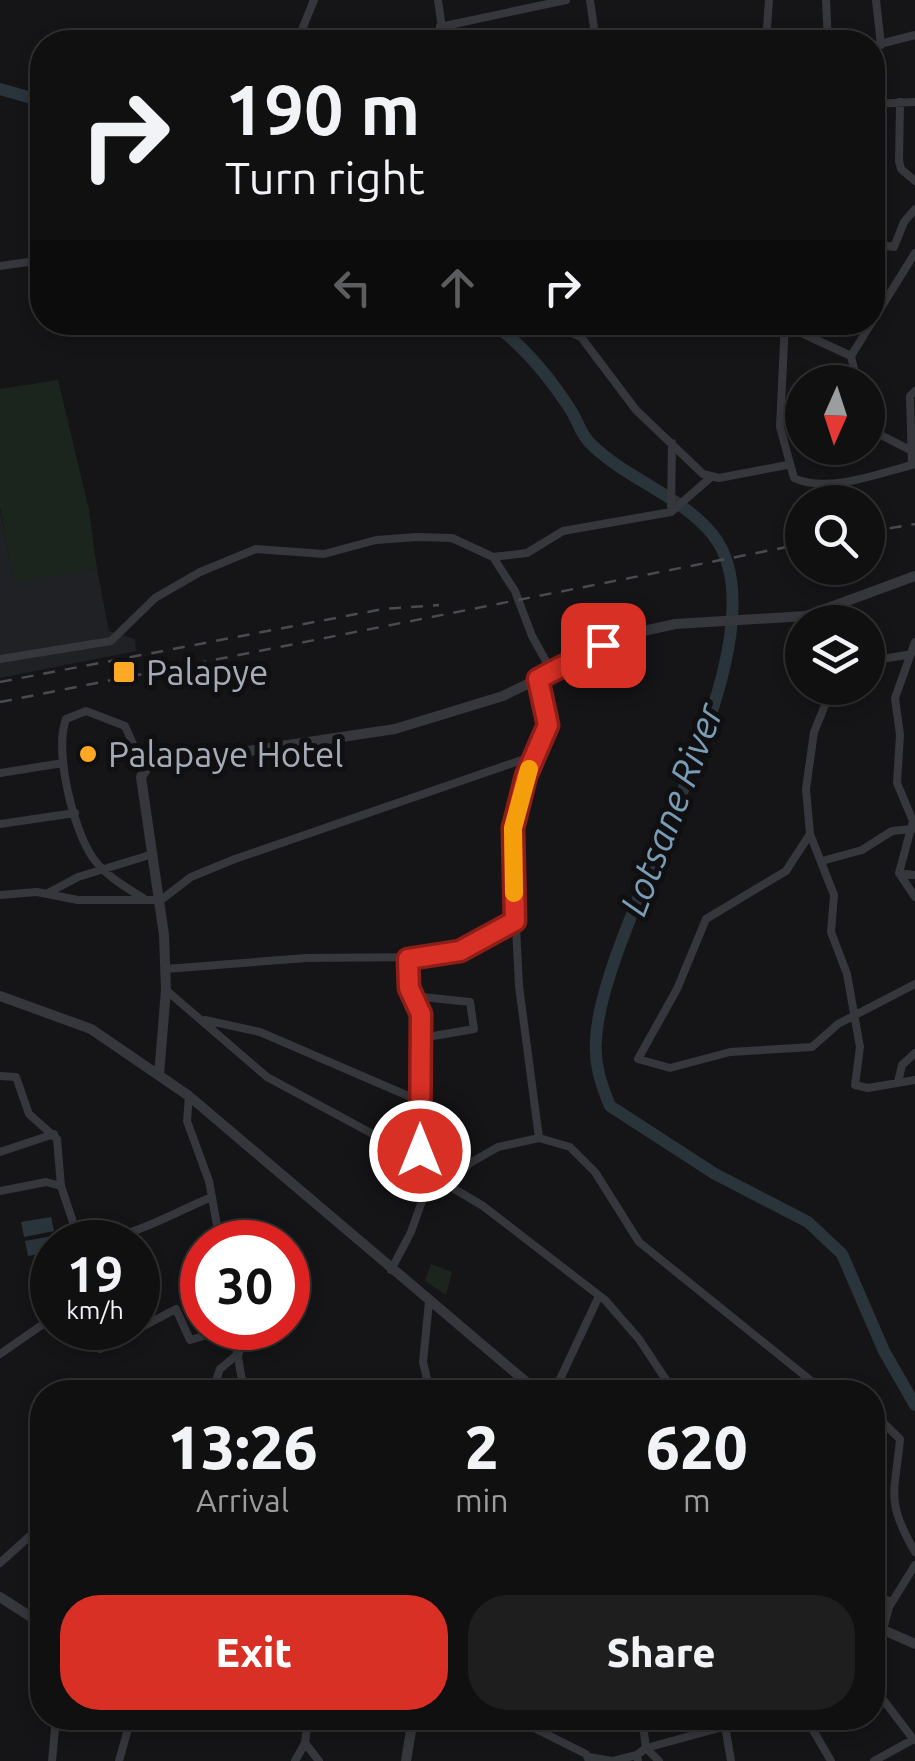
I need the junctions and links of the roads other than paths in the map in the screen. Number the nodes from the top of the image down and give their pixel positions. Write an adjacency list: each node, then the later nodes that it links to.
1 (314, 0): 9 (street)
2 (438, 0): 8 (street)
3 (566, 0): 8 (street)
4 (590, 0): 11 (street)
5 (769, 0): 12 (street)
6 (826, 0): 13 (street)
7 (876, 0): 14 (street)
8 (440, 27): 10 (street)
9 (302, 30)
10 (441, 30)
11 (594, 30)
12 (767, 30)
13 (827, 30)
14 (877, 30)
15 (915, 35): 16 (street)
16 (885, 43)
17 (900, 102): 18 (street); 19 (street); 20 (street)
18 (915, 102)
19 (885, 103)
20 (915, 181)
21 (915, 209): 22 (street)
22 (885, 246)
23 (915, 253): 26 (street)
24 (30, 262): 25 (street)
25 (0, 266)
26 (885, 301)
27 (576, 335): 35 (street)
28 (783, 335): 38 (street)
29 (808, 335): 31 (street)
30 (864, 335): 31 (street)
31 (851, 356): 32 (street)
32 (853, 365)
33 (915, 391): 36 (street)
34 (885, 438): 36 (street)
35 (672, 443): 39 (street); 40 (street)
36 (910, 450): 37 (street)
37 (914, 465): 38 (street)
38 (787, 466): 39 (street)
39 (710, 478): 40 (street)
40 (671, 512): 41 (street)
41 (493, 557): 45 (street); 46 (street)
42 (915, 576): 46 (street)
43 (913, 649): 44 (street); 53 (street)
44 (885, 657)
45 (0, 659)
46 (552, 672): 47 (street)
47 (538, 679): 49 (street); 51 (street)
48 (822, 705): 57 (street)
49 (536, 755): 67 (street); 68 (street)
50 (63, 763): 51 (street); 52 (street); 54 (street)
51 (144, 769): 58 (street)
52 (0, 773)
53 (911, 802): 56 (street)
54 (75, 813): 55 (street); 60 (street)
55 (0, 824)
56 (912, 829): 59 (street); 61 (street)
57 (810, 834): 59 (street); 75 (street)
58 (154, 854): 60 (street); 67 (street)
59 (822, 860): 75 (street)
60 (104, 870): 63 (street); 66 (street)
61 (899, 873): 62 (street); 65 (street)
62 (915, 876)
63 (48, 893): 64 (street); 66 (street)
64 (0, 895)
65 (915, 896)
66 (146, 900): 67 (street)
67 (161, 900): 70 (street)
68 (515, 921): 69 (street); 88 (street)
69 (408, 959): 70 (street); 74 (street)
70 (166, 969): 72 (street)
71 (915, 984): 75 (street)
72 (166, 990): 76 (street); 78 (street)
73 (0, 996): 80 (street)
74 (412, 996): 77 (street); 77 (street)
75 (853, 1016): 84 (street)
76 (204, 1020): 86 (street); 90 (street)
77 (422, 1038): 86 (street)
78 (162, 1042): 80 (street); 81 (street)
79 (915, 1053): 84 (street)
80 (136, 1059): 81 (street)
81 (159, 1075): 85 (street)
82 (0, 1076): 87 (street)
83 (915, 1080): 84 (street)
84 (898, 1082)
85 (189, 1096): 95 (street); 99 (street)
86 (420, 1101): 90 (street)
87 (54, 1134): 89 (street); 92 (street)
88 (539, 1138): 93 (street); 114 (street)
89 (0, 1152)
90 (420, 1160): 91 (street)
91 (426, 1172): 93 (street); 99 (street)
92 (60, 1186): 94 (street); 96 (street)
93 (446, 1186): 100 (street)
94 (0, 1191)
95 (212, 1197): 97 (street); 98 (street)
96 (72, 1220)
97 (157, 1220)
98 (216, 1220)
99 (391, 1270): 101 (street)
100 (599, 1296): 112 (street); 113 (street)
101 (429, 1302): 110 (street); 111 (street)
102 (160, 1317): 103 (street)
103 (180, 1318)
104 (30, 1333): 107 (street)
105 (237, 1350): 106 (street)
106 (238, 1353): 108 (street); 109 (street)
107 (0, 1354)
108 (216, 1380)
109 (242, 1380)
110 (427, 1380)
111 (523, 1380)
112 (560, 1380)
113 (666, 1380)
114 (809, 1380)
115 (885, 1425): 117 (street)
116 (30, 1536): 118 (street)
117 (915, 1552)
118 (0, 1564)
119 (915, 1565): 122 (street)
120 (0, 1596): 124 (street)
121 (885, 1599): 122 (street)
122 (892, 1602): 123 (street)
123 (885, 1612)
124 (30, 1616)
125 (885, 1631): 126 (street)
126 (915, 1644)
127 (885, 1702): 137 (street)
128 (55, 1730): 141 (street)
129 (128, 1730): 144 (street)
130 (307, 1730): 138 (street)
131 (410, 1730): 147 (street)
132 (536, 1730): 142 (street)
133 (644, 1730): 139 (street)
134 (711, 1730): 139 (street)
135 (726, 1730): 150 (street)
136 (813, 1730): 151 (street)
137 (914, 1739): 152 (street)
138 (306, 1743): 145 (street); 146 (street)
139 (646, 1748): 140 (street); 149 (street)
140 (638, 1758): 148 (street)
141 (53, 1759): 143 (street)
142 (588, 1759): 148 (street)
143 (65, 1761)
144 (120, 1761)
145 (295, 1761)
146 (319, 1761)
147 (406, 1761)
148 (612, 1761)
149 (659, 1761)
150 (731, 1761)
151 (831, 1761)
152 (874, 1761)

